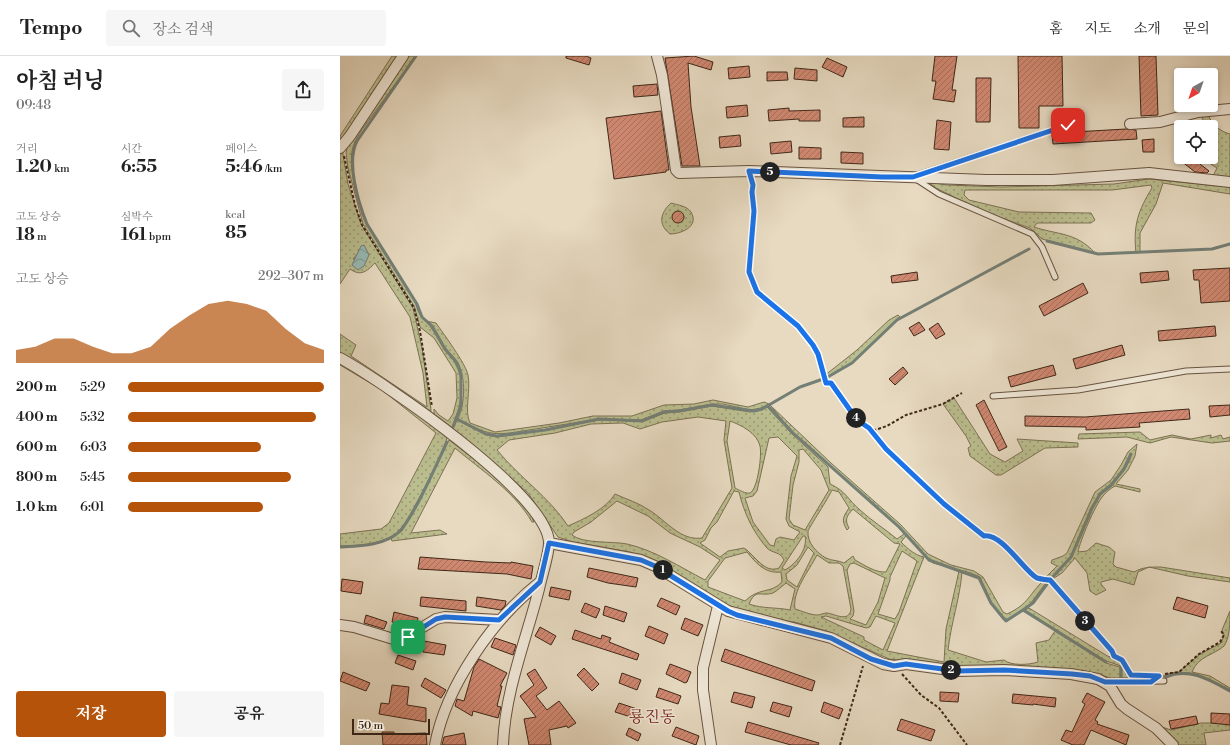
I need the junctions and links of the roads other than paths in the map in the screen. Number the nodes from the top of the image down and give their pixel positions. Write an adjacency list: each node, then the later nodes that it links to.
1 (403, 56): 6 (street)
2 (657, 56): 7 (street)
3 (1230, 109): 4 (street)
4 (1130, 124)
5 (1068, 125): 7 (lane)
6 (343, 145)
7 (913, 177): 8 (street); 9 (lane)
8 (1230, 182)
9 (1055, 277)
10 (340, 358): 13 (street)
11 (1230, 370): 12 (lane)
12 (992, 396)
13 (549, 543): 14 (street); 15 (street)
14 (540, 582): 16 (street); 21 (street)
15 (718, 606): 19 (street); 22 (street)
16 (499, 620): 17 (street); 20 (street)
17 (340, 625)
18 (1164, 681): 19 (lane)
19 (1105, 682): 23 (street)
20 (435, 745)
21 (503, 745)
22 (711, 745)
23 (1173, 745)

